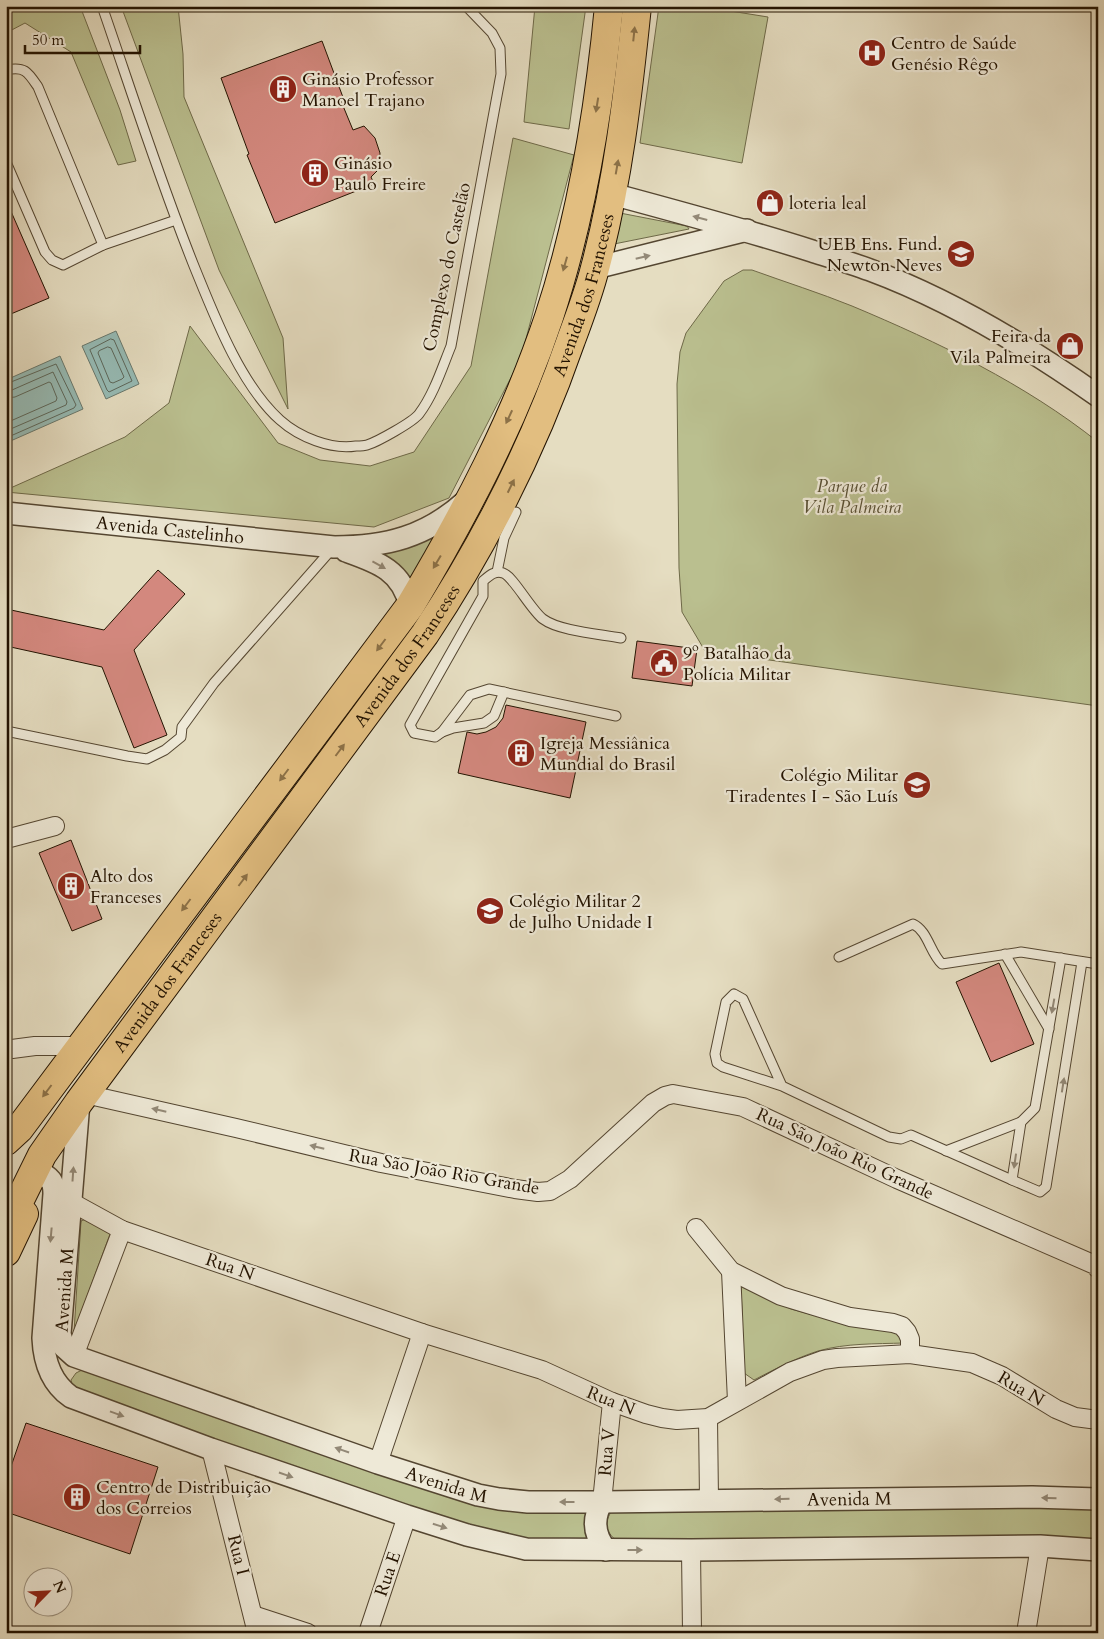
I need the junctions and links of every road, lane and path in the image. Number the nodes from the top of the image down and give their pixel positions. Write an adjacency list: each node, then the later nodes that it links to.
1 (102, 6): 10 (lane, Complexo do Castelão)
2 (466, 6): 10 (lane, Complexo do Castelão)
3 (609, 6): 15 (main road, Avenida dos Franceses, one-way to 15)
4 (637, 6): 9 (main road, Avenida dos Franceses, one-way to 4)
5 (814, 6): 6 (lane)
6 (819, 6)
7 (6, 70): 12 (lane)
8 (6, 162): 12 (lane)
9 (612, 194): 11 (street, one-way to 9); 13 (main road, Avenida dos Franceses)
10 (176, 220): 12 (lane)
11 (747, 230): 13 (street, one-way to 11); 14 (street)
12 (103, 245)
13 (595, 268): 20 (main road, Avenida dos Franceses, one-way to 13)
14 (1098, 396)
15 (473, 495): 18 (street, Avenida Castelinho); 21 (main road, Avenida dos Franceses, one-way to 21)
16 (516, 512): 19 (lane)
17 (6, 513): 18 (street, Avenida Castelinho)
18 (334, 547): 21 (street, Avenida Castelinho, one-way to 21); 25 (lane)
19 (497, 572): 20 (lane); 22 (lane)
20 (474, 575): 26 (lane); 38 (main road, Avenida dos Franceses, one-way to 20)
21 (410, 606): 36 (main road, Avenida dos Franceses, one-way to 36)
22 (621, 638)
23 (504, 692): 24 (lane); 26 (lane); 26 (lane)
24 (616, 716)
25 (6, 731)
26 (442, 732)
27 (55, 826): 28 (street)
28 (6, 839)
29 (1005, 954): 30 (lane); 31 (lane); 34 (lane)
30 (839, 957)
31 (1061, 958): 32 (lane); 34 (lane, one-way to 34)
32 (1082, 962): 33 (lane); 43 (lane, one-way to 32)
33 (1098, 964)
34 (1049, 1028): 39 (lane)
35 (9, 1049): 36 (street)
36 (77, 1051): 40 (main road, Avenida dos Franceses, one-way to 40)
37 (782, 1086): 37 (lane); 41 (lane)
38 (82, 1098): 42 (main road, Avenida dos Franceses); 44 (street, Avenida M, one-way to 38); 50 (street, Rua São João Rio Grande, one-way to 38)
39 (1021, 1122): 41 (lane); 43 (lane, one-way to 43)
40 (7, 1141)
41 (946, 1150): 43 (lane)
42 (42, 1164): 45 (main road); 46 (main road, Avenida dos Franceses); 49 (main road); 55 (street, Avenida M, one-way to 55)
43 (1012, 1180)
44 (71, 1202): 48 (street, Rua N); 54 (street, Avenida M)
45 (6, 1210)
46 (6, 1228)
47 (696, 1228): 51 (street)
48 (122, 1230): 52 (street, Rua N); 54 (street)
49 (6, 1252)
50 (1097, 1262)
51 (731, 1271): 53 (street); 56 (street)
52 (422, 1333): 57 (street, Rua N); 61 (street)
53 (910, 1354): 56 (street, Rua N); 59 (street, Rua N)
54 (74, 1356): 55 (street); 61 (street, Avenida M, one-way to 54)
55 (47, 1366): 60 (street, Avenida M, one-way to 60)
56 (737, 1401): 58 (street, Rua N)
57 (612, 1402): 58 (street, Rua N); 64 (street, Rua V)
58 (708, 1418): 63 (street)
59 (1098, 1420)
60 (211, 1449): 65 (street, Avenida M, one-way to 65); 70 (street, Rua I)
61 (378, 1463): 64 (street, Avenida M, one-way to 61)
62 (1098, 1499): 63 (street, Avenida M, one-way to 63)
63 (709, 1500): 64 (street, Avenida M)
64 (602, 1502): 67 (street)
65 (407, 1516): 67 (street, Avenida M, one-way to 67); 73 (street, Rua E)
66 (1040, 1546): 68 (street, Avenida M); 69 (street, Avenida M); 75 (street)
67 (606, 1550): 68 (street, Avenida M, one-way to 68)
68 (691, 1550): 74 (street)
69 (1098, 1550)
70 (253, 1616): 71 (street, Rua I); 72 (street)
71 (257, 1633)
72 (308, 1633)
73 (368, 1633)
74 (692, 1633)
75 (1026, 1633)

